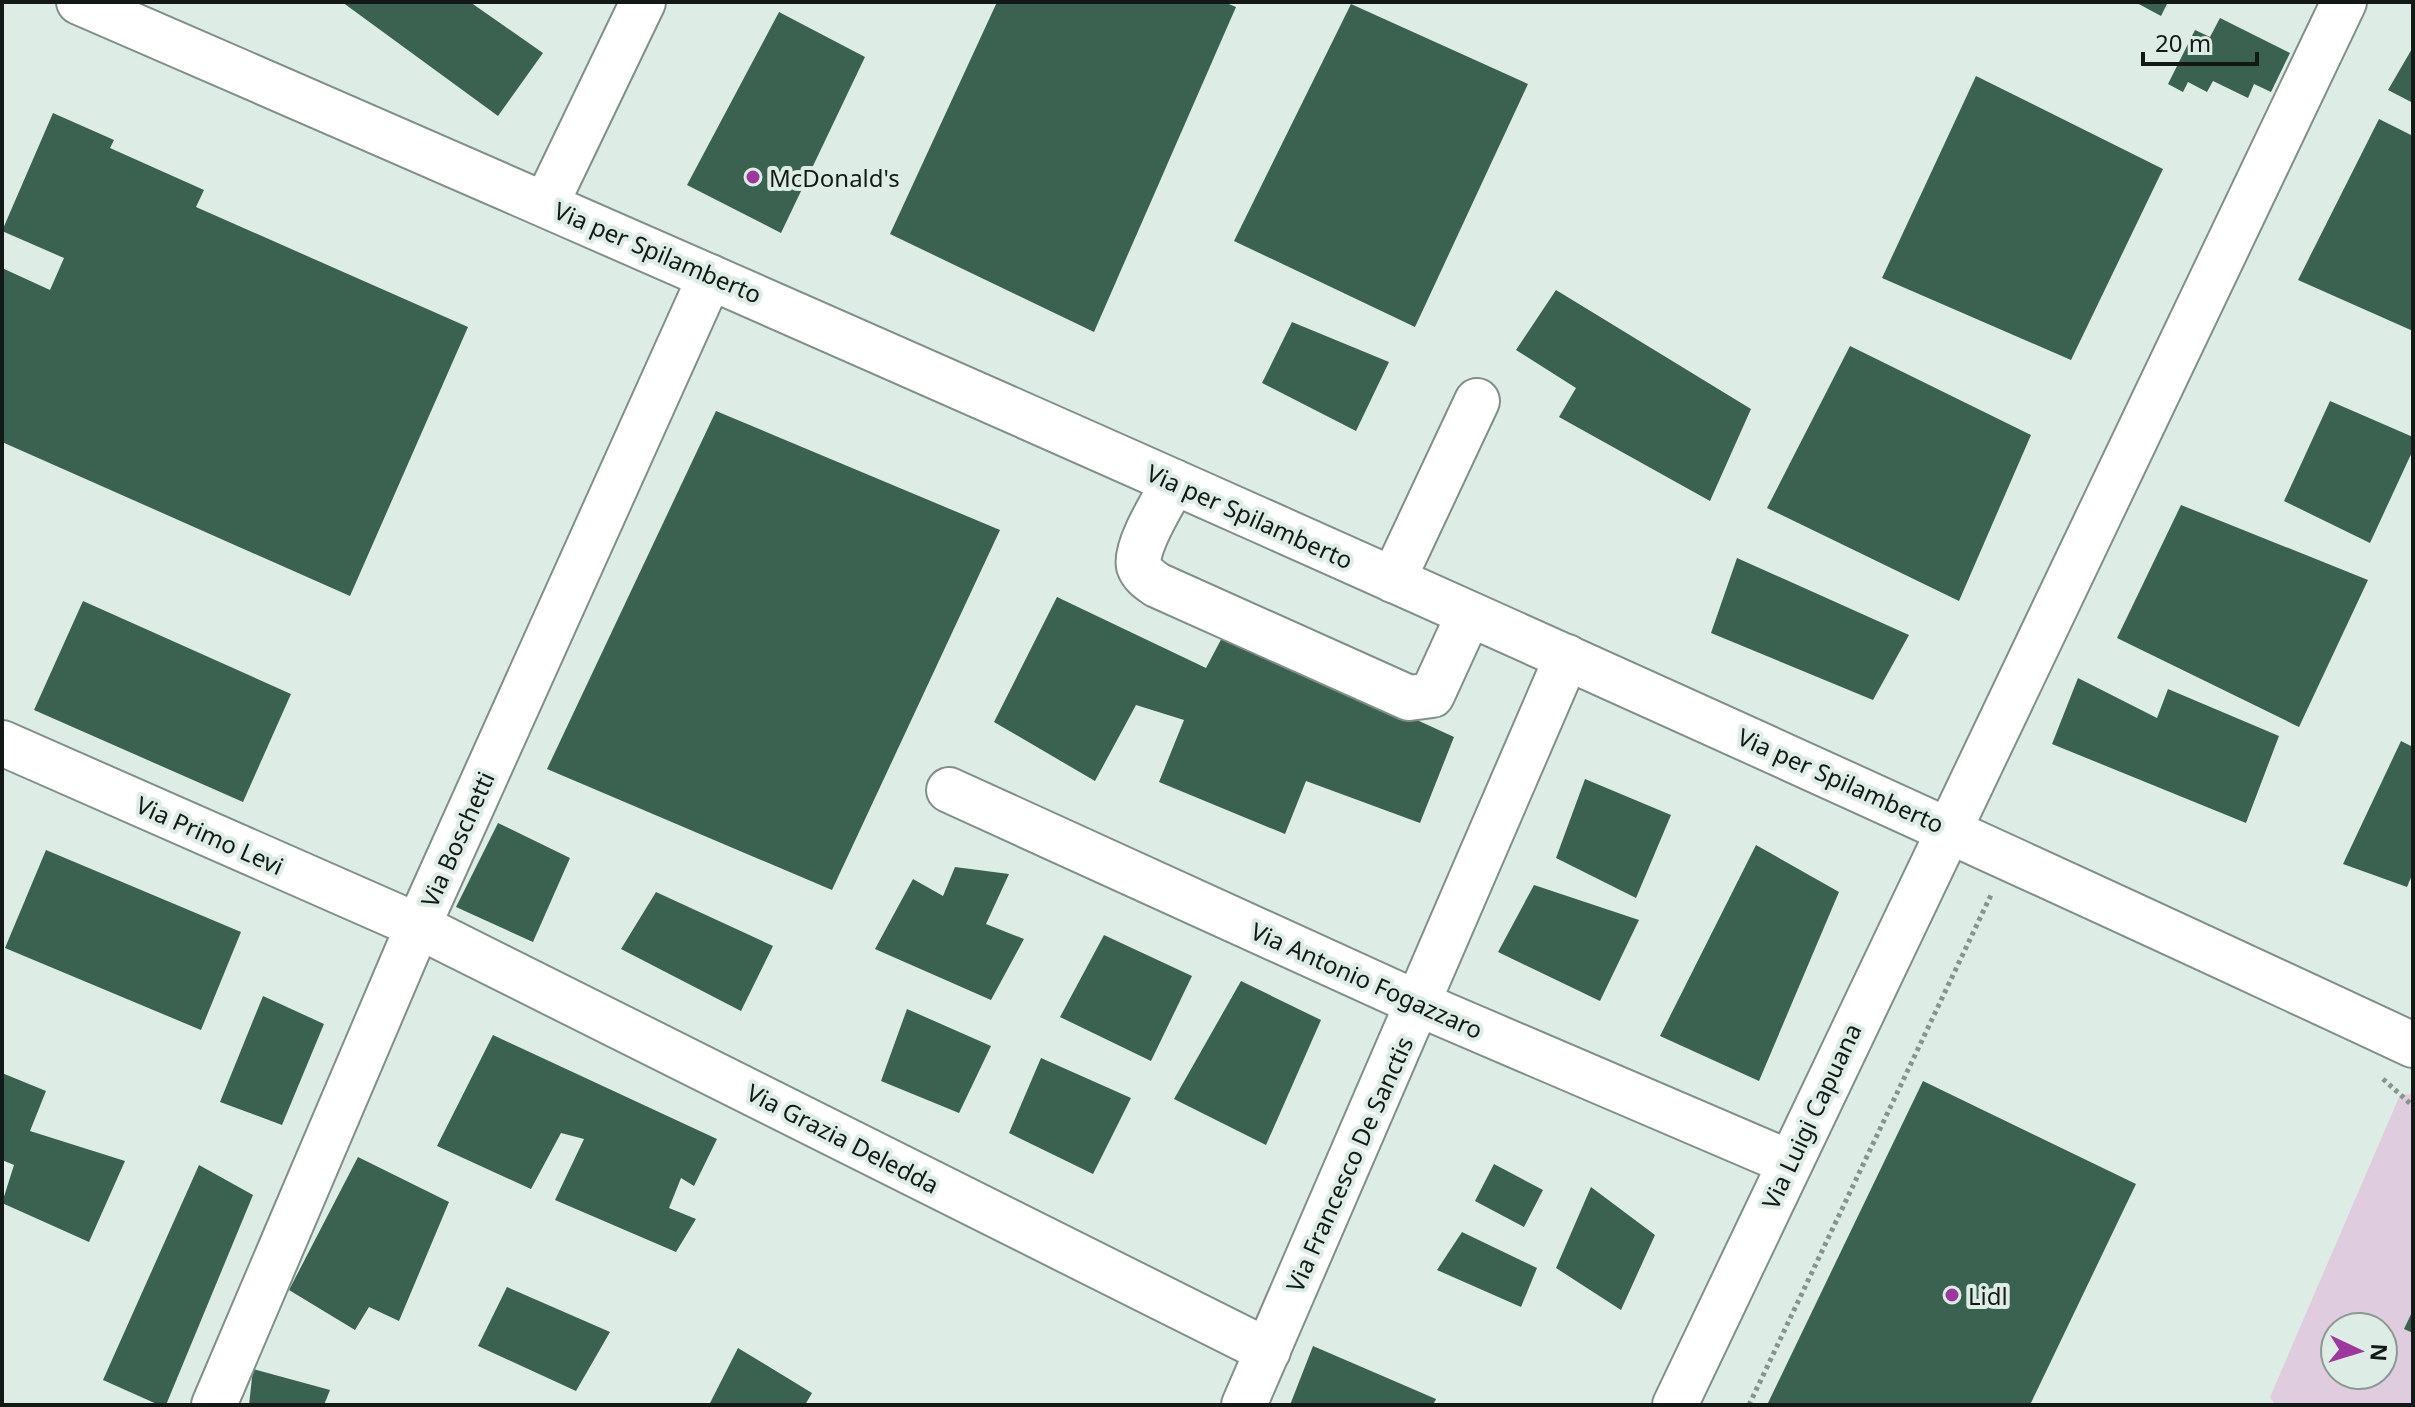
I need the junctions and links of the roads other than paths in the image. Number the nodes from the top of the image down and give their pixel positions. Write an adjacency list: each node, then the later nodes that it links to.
1 (79, 2): 4 (street, Via per Spilamberto)
2 (643, 2): 4 (street)
3 (2344, 2): 13 (street, Via Luigi Capuana)
4 (546, 204): 5 (street, Via per Spilamberto)
5 (710, 277): 7 (street, Via per Spilamberto); 14 (street, Via Boschetti)
6 (1477, 401): 8 (street)
7 (1174, 482): 8 (street, Via per Spilamberto); 9 (street)
8 (1393, 580): 9 (street, Via per Spilamberto)
9 (1469, 614): 10 (street, Via per Spilamberto)
10 (1567, 657): 13 (street, Via per Spilamberto); 15 (street, Via Francesco De Sanctis)
11 (2, 743): 14 (street, Via Primo Levi)
12 (949, 790): 15 (street, Via Antonio Fogazzaro)
13 (1949, 829): 16 (street, Via per Spilamberto); 17 (street, Via Luigi Capuana)
14 (418, 926): 18 (street, Via Grazia Deledda); 19 (street, Via Boschetti)
15 (1419, 1004): 17 (street, Via Antonio Fogazzaro); 18 (street, Via Francesco De Sanctis)
16 (2413, 1045)
17 (1788, 1162): 21 (street, Via Luigi Capuana)
18 (1268, 1351): 20 (street, Via Francesco De Sanctis)
19 (214, 1405)
20 (1244, 1405)
21 (1675, 1405)

